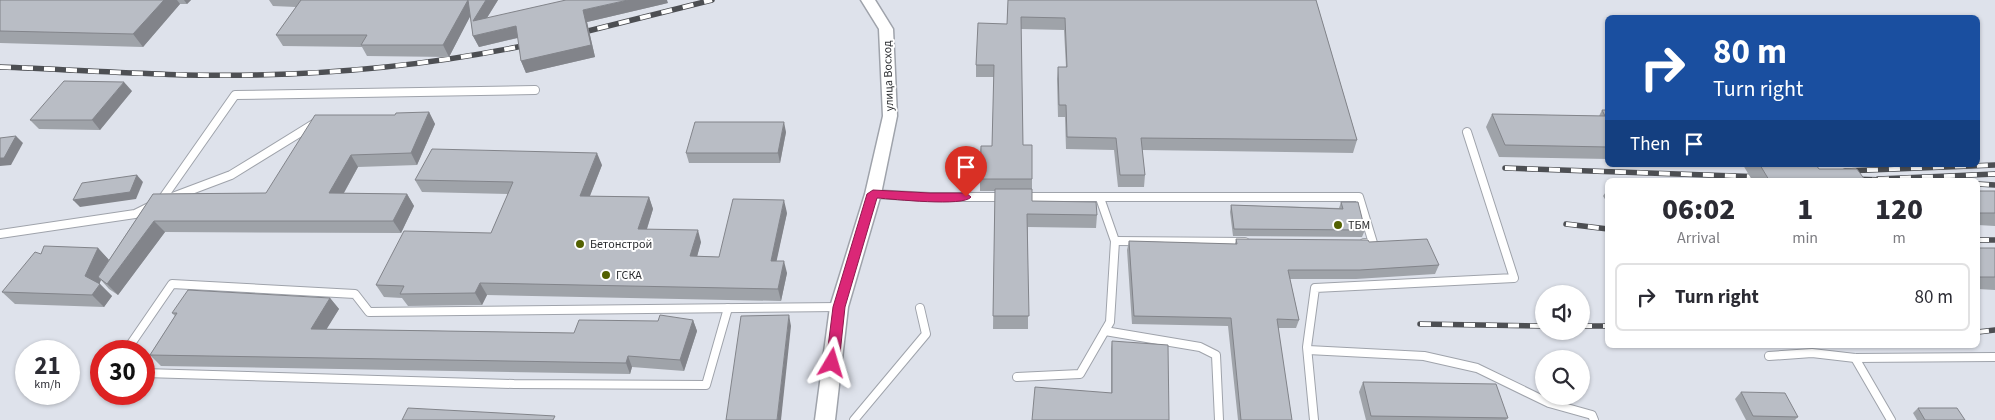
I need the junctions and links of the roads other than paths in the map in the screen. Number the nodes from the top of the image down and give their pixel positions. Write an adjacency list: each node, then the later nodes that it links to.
1 (868, 0): 5 (street, улица Восход)
2 (535, 90): 7 (lane)
3 (326, 122): 7 (lane)
4 (1467, 132): 17 (lane)
5 (873, 194): 6 (lane); 12 (street, улица Восход)
6 (1100, 198): 9 (lane); 11 (lane)
7 (161, 201): 8 (lane)
8 (0, 234)
9 (1115, 241): 10 (lane); 15 (lane)
10 (1250, 242)
11 (1354, 243)
12 (839, 307): 13 (lane); 23 (street, улица Восход)
13 (728, 308): 16 (lane); 21 (lane)
14 (920, 308): 24 (lane)
15 (1104, 331): 22 (lane); 25 (lane)
16 (134, 340)
17 (1308, 350): 26 (lane); 27 (lane)
18 (1768, 356): 20 (lane)
19 (1995, 357): 20 (lane)
20 (1855, 358): 28 (lane)
21 (155, 373)
22 (1017, 377)
23 (825, 420)
24 (854, 420)
25 (1219, 420)
26 (1314, 420)
27 (1594, 420)
28 (1891, 420)

